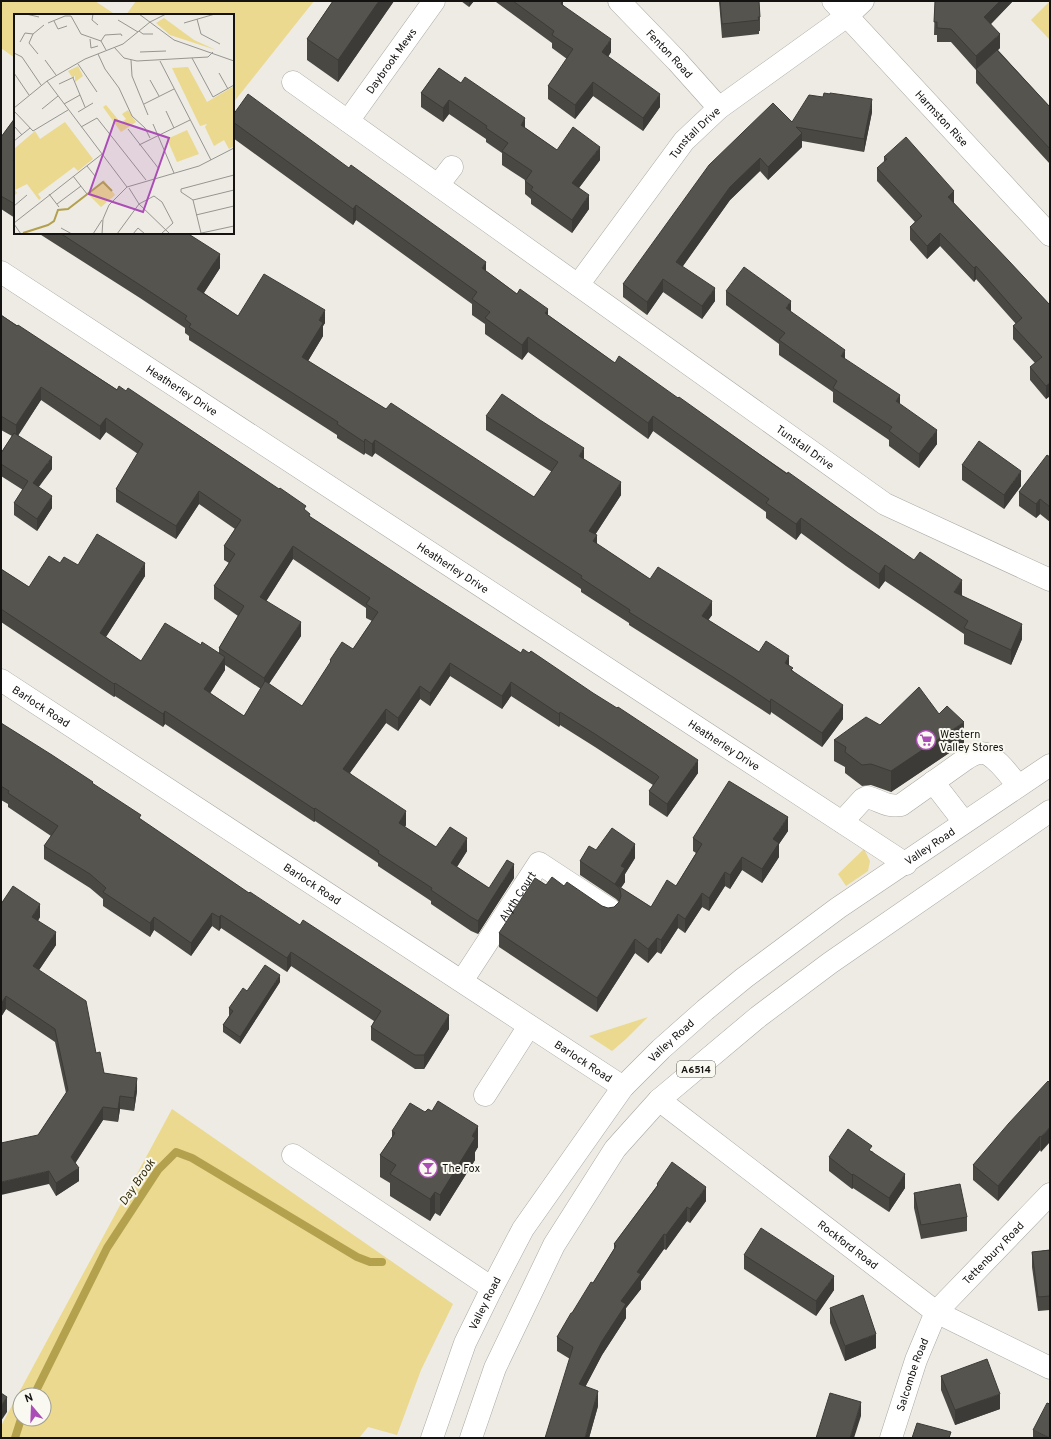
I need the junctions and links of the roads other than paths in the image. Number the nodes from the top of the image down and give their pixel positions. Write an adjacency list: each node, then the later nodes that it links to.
1 (434, 1): 7 (main road, Daybrook Mews)
2 (619, 1): 6 (main road, Fenton Road)
3 (863, 1): 4 (main road, Tunstall Drive)
4 (840, 9): 6 (main road, Tunstall Drive); 10 (main road, Harmston Rise)
5 (293, 82): 7 (main road)
6 (719, 108): 12 (main road, Tunstall Drive)
7 (348, 121): 9 (main road, Tunstall Drive)
8 (452, 167): 9 (main road)
9 (438, 185): 12 (main road, Tunstall Drive)
10 (1050, 235)
11 (1, 272): 19 (main road, Heatherley Drive)
12 (578, 285): 13 (main road, Tunstall Drive)
13 (1050, 580)
14 (1, 680): 23 (main road, Barlock Road)
15 (1050, 765): 17 (main road, Valley Road)
16 (933, 782): 17 (main road); 19 (main road); 20 (main road)
17 (1018, 786): 20 (main road, Valley Road)
18 (1050, 811): 27 (main road, A6514)
19 (842, 822): 21 (main road, Heatherley Drive)
20 (964, 822): 21 (main road, Valley Road)
21 (906, 864): 25 (main road, Valley Road)
22 (609, 909): 23 (main road, Alyth Court)
23 (462, 981): 24 (main road, Barlock Road)
24 (530, 1026): 25 (main road, Barlock Road); 26 (main road)
25 (623, 1087): 30 (main road, Valley Road)
26 (485, 1095)
27 (659, 1100): 31 (main road, Rockford Road); 34 (main road, A6514)
28 (293, 1155): 30 (main road)
29 (1050, 1194): 31 (main road, Tettenbury Road)
30 (492, 1288): 33 (main road, Valley Road)
31 (936, 1312): 32 (main road, Rockford Road); 35 (main road, Salcombe Road)
32 (1050, 1368)
33 (432, 1438)
34 (472, 1438)
35 (891, 1438)

